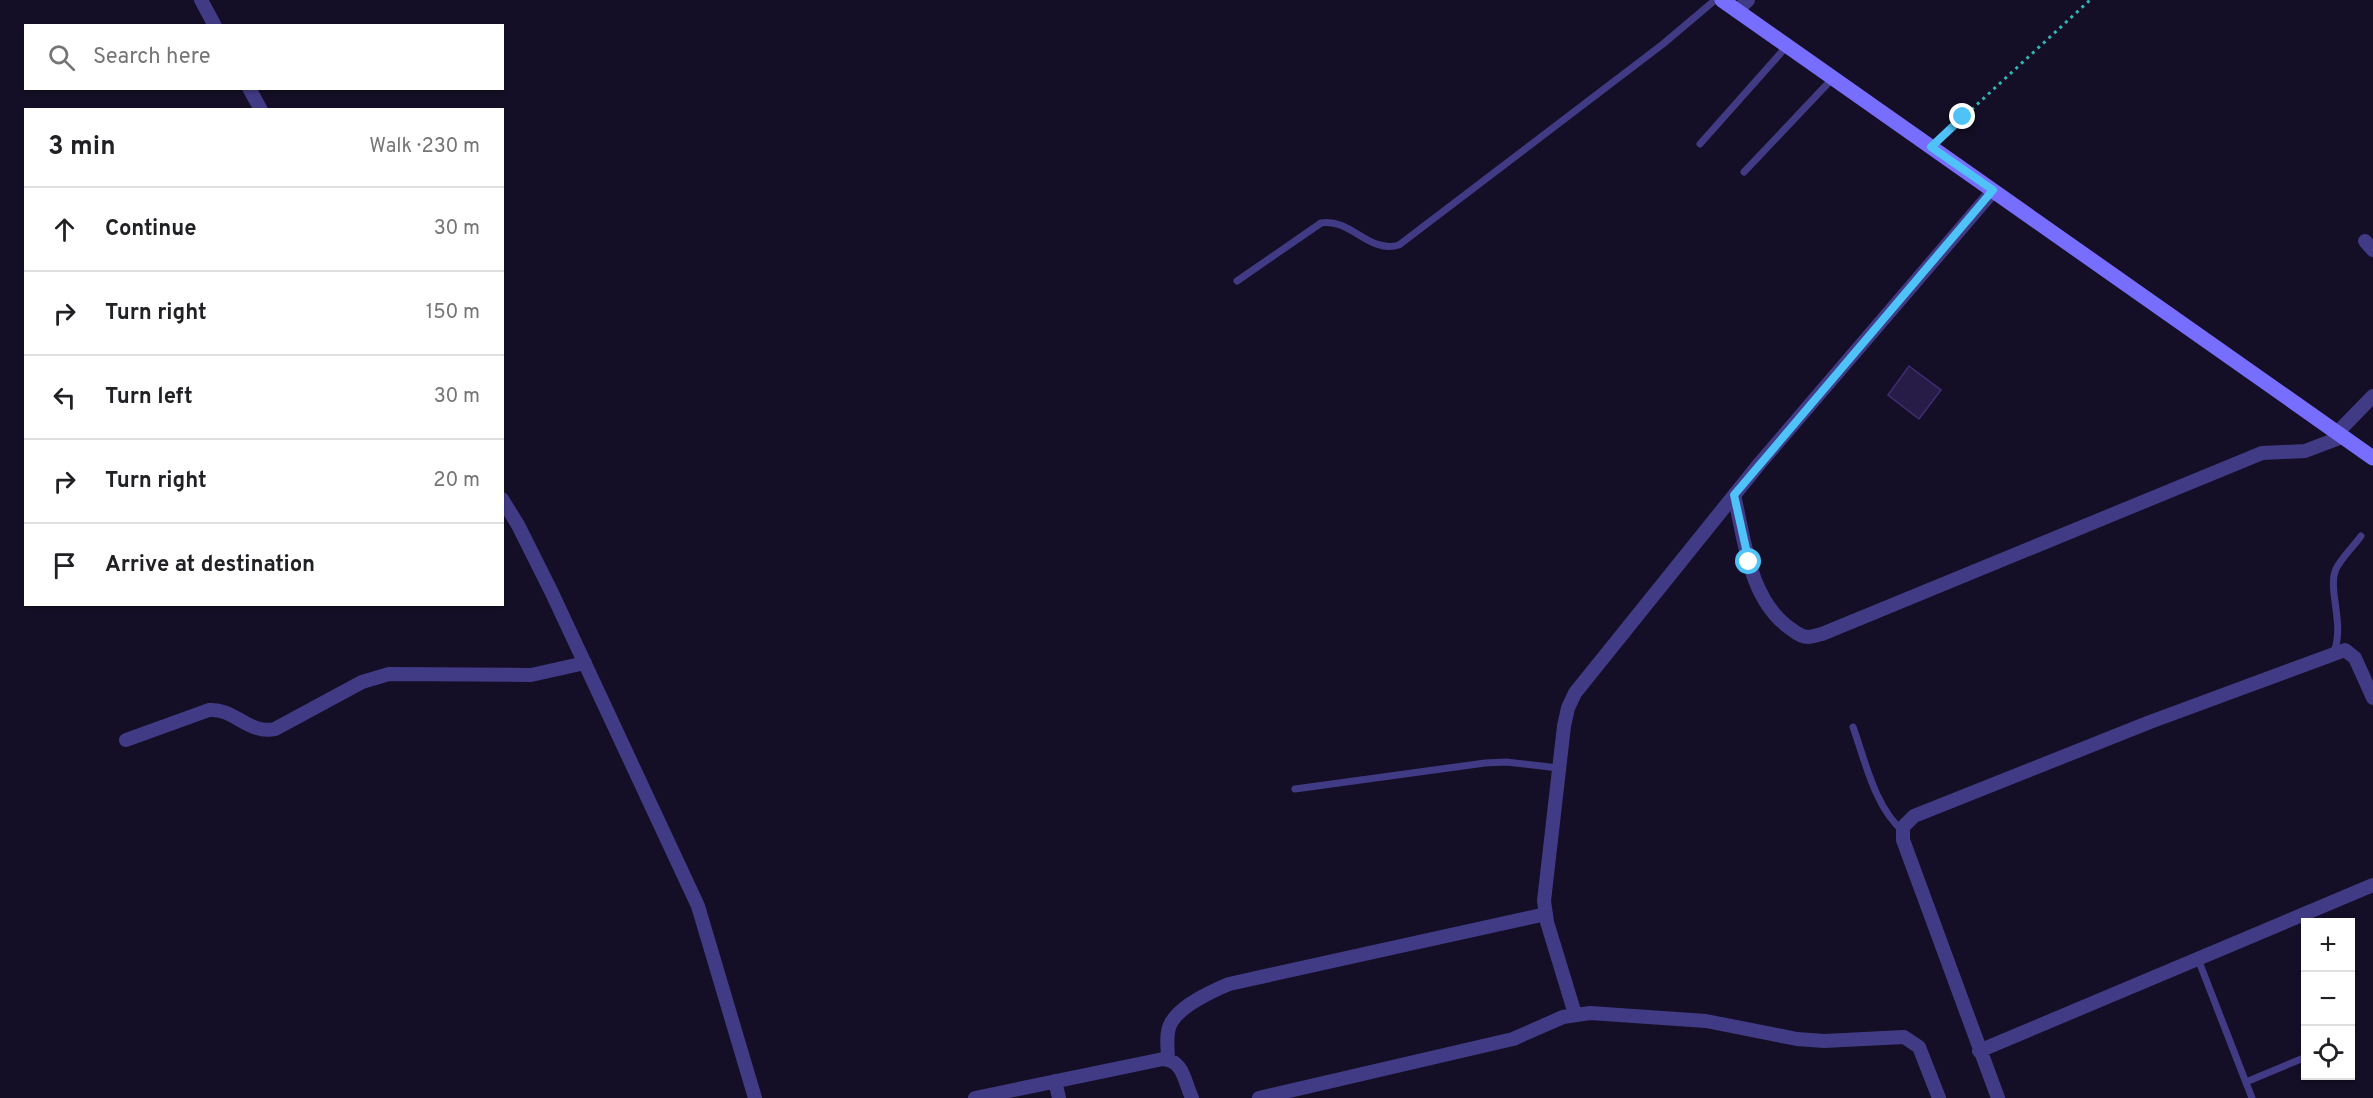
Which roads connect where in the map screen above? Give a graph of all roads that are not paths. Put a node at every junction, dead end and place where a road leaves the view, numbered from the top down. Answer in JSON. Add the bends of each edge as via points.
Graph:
{"nodes":[{"id":1,"x":201,"y":0,"type":"edge"},
{"id":2,"x":1714,"y":0,"type":"edge"},
{"id":3,"x":1722,"y":0,"type":"edge"},
{"id":4,"x":1743,"y":5,"type":"edge"},
{"id":5,"x":214,"y":24,"type":"edge"},
{"id":6,"x":1787,"y":46,"type":"junction"},
{"id":7,"x":1833,"y":78,"type":"junction"},
{"id":8,"x":250,"y":90,"type":"edge"},
{"id":9,"x":260,"y":108,"type":"edge"},
{"id":10,"x":1700,"y":144,"type":"dead end"},
{"id":11,"x":1744,"y":172,"type":"dead end"},
{"id":12,"x":1993,"y":190,"type":"junction"},
{"id":13,"x":1237,"y":281,"type":"dead end"},
{"id":14,"x":2373,"y":396,"type":"edge"},
{"id":15,"x":2339,"y":435,"type":"junction"},
{"id":16,"x":2373,"y":458,"type":"edge"},
{"id":17,"x":1734,"y":495,"type":"junction"},
{"id":18,"x":504,"y":502,"type":"edge"},
{"id":19,"x":2361,"y":536,"type":"dead end"},
{"id":20,"x":2333,"y":654,"type":"junction"},
{"id":21,"x":585,"y":663,"type":"junction"},
{"id":22,"x":2373,"y":698,"type":"edge"},
{"id":23,"x":1853,"y":727,"type":"dead end"},
{"id":24,"x":126,"y":740,"type":"dead end"},
{"id":25,"x":1559,"y":768,"type":"junction"},
{"id":26,"x":1295,"y":789,"type":"dead end"},
{"id":27,"x":1903,"y":831,"type":"junction"},
{"id":28,"x":2373,"y":885,"type":"edge"},
{"id":29,"x":1546,"y":914,"type":"junction"},
{"id":30,"x":2198,"y":959,"type":"junction"},
{"id":31,"x":1575,"y":1014,"type":"junction"},
{"id":32,"x":1979,"y":1051,"type":"junction"},
{"id":33,"x":2301,"y":1059,"type":"edge"},
{"id":34,"x":1168,"y":1060,"type":"junction"},
{"id":35,"x":1055,"y":1081,"type":"junction"},
{"id":36,"x":2246,"y":1082,"type":"junction"},
{"id":37,"x":755,"y":1098,"type":"edge"},
{"id":38,"x":975,"y":1098,"type":"edge"},
{"id":39,"x":1059,"y":1098,"type":"edge"},
{"id":40,"x":1192,"y":1098,"type":"edge"},
{"id":41,"x":1259,"y":1098,"type":"edge"},
{"id":42,"x":1939,"y":1098,"type":"edge"},
{"id":43,"x":1998,"y":1098,"type":"edge"},
{"id":44,"x":2252,"y":1098,"type":"edge"}],
"edges":[{"from":1,"to":5,"type":"street"},
{"from":2,"to":13,"type":"lane","via":[[1663,44],[1399,246],[1382,247],[1330,221],[1321,223]]},
{"from":3,"to":4,"type":"main road"},
{"from":4,"to":6,"type":"main road"},
{"from":6,"to":7,"type":"main road"},
{"from":6,"to":10,"type":"lane"},
{"from":7,"to":11,"type":"lane"},
{"from":7,"to":12,"type":"main road"},
{"from":8,"to":9,"type":"street"},
{"from":12,"to":15,"type":"main road"},
{"from":12,"to":17,"type":"street"},
{"from":14,"to":15,"type":"street"},
{"from":15,"to":16,"type":"main road"},
{"from":15,"to":17,"type":"street","via":[[2305,451],[2262,453],[1808,637],[1785,625],[1758,590]]},
{"from":17,"to":25,"type":"street","via":[[1575,693],[1568,708]]},
{"from":18,"to":21,"type":"street"},
{"from":19,"to":20,"type":"lane","via":[[2336,569],[2339,628]]},
{"from":20,"to":22,"type":"street","via":[[2345,650],[2355,658]]},
{"from":20,"to":27,"type":"street","via":[[1914,816]]},
{"from":21,"to":24,"type":"street","via":[[531,675],[389,674],[362,682],[275,729],[257,729],[218,709]]},
{"from":21,"to":37,"type":"street","via":[[698,906]]},
{"from":23,"to":27,"type":"lane","via":[[1882,806]]},
{"from":25,"to":26,"type":"lane","via":[[1485,763]]},
{"from":25,"to":29,"type":"street","via":[[1545,878]]},
{"from":27,"to":32,"type":"street"},
{"from":28,"to":30,"type":"street"},
{"from":29,"to":31,"type":"street"},
{"from":29,"to":34,"type":"street","via":[[1229,984],[1199,999],[1171,1023]]},
{"from":30,"to":32,"type":"street"},
{"from":30,"to":36,"type":"lane"},
{"from":31,"to":41,"type":"street","via":[[1513,1039]]},
{"from":31,"to":42,"type":"street","via":[[1706,1022],[1824,1041],[1904,1037],[1919,1047]]},
{"from":32,"to":43,"type":"street"},
{"from":33,"to":36,"type":"lane"},
{"from":34,"to":35,"type":"street"},
{"from":34,"to":40,"type":"street","via":[[1179,1065]]},
{"from":35,"to":38,"type":"street"},
{"from":35,"to":39,"type":"street"},
{"from":36,"to":44,"type":"lane"}]}
